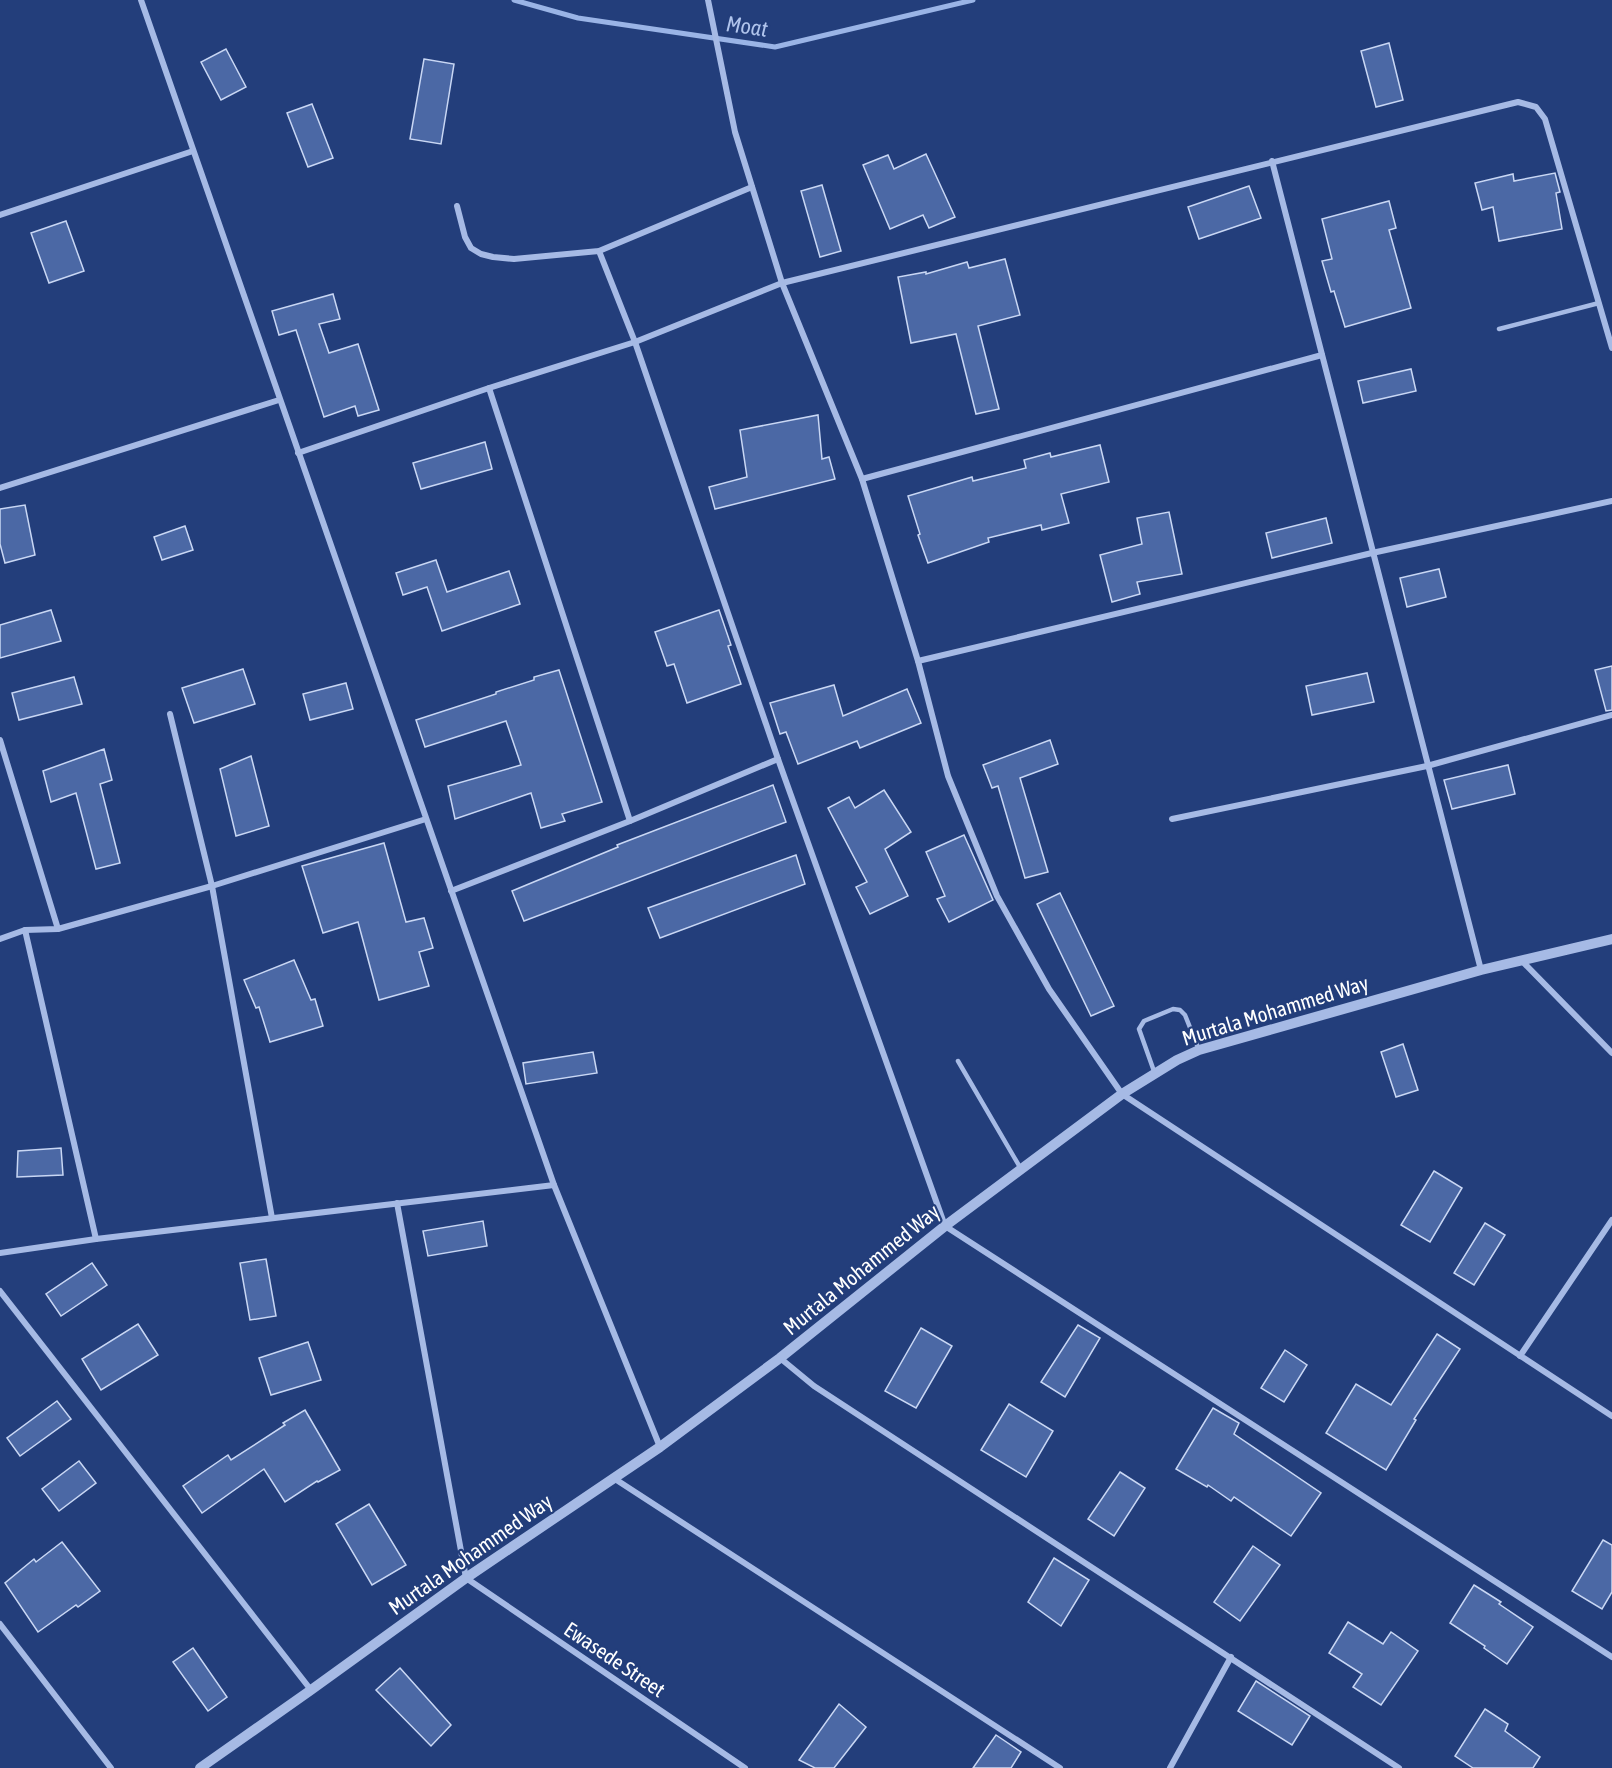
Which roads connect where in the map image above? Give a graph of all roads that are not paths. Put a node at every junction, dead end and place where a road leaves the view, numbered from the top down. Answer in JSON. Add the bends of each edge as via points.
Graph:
{"nodes":[{"id":1,"x":141,"y":0,"type":"edge"},
{"id":2,"x":708,"y":0,"type":"edge"},
{"id":3,"x":193,"y":151,"type":"junction"},
{"id":4,"x":1272,"y":161,"type":"junction"},
{"id":5,"x":752,"y":187,"type":"junction"},
{"id":6,"x":458,"y":206,"type":"dead end"},
{"id":7,"x":0,"y":215,"type":"edge"},
{"id":8,"x":599,"y":251,"type":"junction"},
{"id":9,"x":782,"y":283,"type":"junction"},
{"id":10,"x":1599,"y":303,"type":"junction"},
{"id":11,"x":1499,"y":329,"type":"dead end"},
{"id":12,"x":635,"y":342,"type":"junction"},
{"id":13,"x":1612,"y":348,"type":"edge"},
{"id":14,"x":1322,"y":355,"type":"junction"},
{"id":15,"x":489,"y":387,"type":"junction"},
{"id":16,"x":279,"y":400,"type":"junction"},
{"id":17,"x":298,"y":453,"type":"junction"},
{"id":18,"x":862,"y":479,"type":"junction"},
{"id":19,"x":0,"y":488,"type":"edge"},
{"id":20,"x":1612,"y":501,"type":"edge"},
{"id":21,"x":1372,"y":553,"type":"junction"},
{"id":22,"x":918,"y":661,"type":"junction"},
{"id":23,"x":170,"y":714,"type":"dead end"},
{"id":24,"x":1612,"y":715,"type":"edge"},
{"id":25,"x":0,"y":740,"type":"edge"},
{"id":26,"x":778,"y":759,"type":"junction"},
{"id":27,"x":1427,"y":766,"type":"junction"},
{"id":28,"x":426,"y":819,"type":"junction"},
{"id":29,"x":1172,"y":819,"type":"dead end"},
{"id":30,"x":630,"y":821,"type":"junction"},
{"id":31,"x":212,"y":886,"type":"junction"},
{"id":32,"x":451,"y":891,"type":"junction"},
{"id":33,"x":58,"y":929,"type":"junction"},
{"id":34,"x":25,"y":930,"type":"junction"},
{"id":35,"x":0,"y":939,"type":"edge"},
{"id":36,"x":1612,"y":939,"type":"edge"},
{"id":37,"x":1521,"y":960,"type":"junction"},
{"id":38,"x":1481,"y":970,"type":"junction"},
{"id":39,"x":1199,"y":1050,"type":"junction"},
{"id":40,"x":1612,"y":1053,"type":"edge"},
{"id":41,"x":958,"y":1061,"type":"dead end"},
{"id":42,"x":1155,"y":1074,"type":"junction"},
{"id":43,"x":1122,"y":1094,"type":"junction"},
{"id":44,"x":1021,"y":1169,"type":"junction"},
{"id":45,"x":554,"y":1185,"type":"junction"},
{"id":46,"x":397,"y":1203,"type":"junction"},
{"id":47,"x":272,"y":1218,"type":"junction"},
{"id":48,"x":1612,"y":1220,"type":"edge"},
{"id":49,"x":945,"y":1226,"type":"junction"},
{"id":50,"x":96,"y":1239,"type":"junction"},
{"id":51,"x":0,"y":1253,"type":"edge"},
{"id":52,"x":0,"y":1291,"type":"edge"},
{"id":53,"x":1520,"y":1356,"type":"junction"},
{"id":54,"x":780,"y":1358,"type":"junction"},
{"id":55,"x":1612,"y":1416,"type":"edge"},
{"id":56,"x":660,"y":1447,"type":"junction"},
{"id":57,"x":615,"y":1479,"type":"junction"},
{"id":58,"x":466,"y":1578,"type":"junction"},
{"id":59,"x":0,"y":1624,"type":"edge"},
{"id":60,"x":1231,"y":1658,"type":"junction"},
{"id":61,"x":1612,"y":1658,"type":"edge"},
{"id":62,"x":311,"y":1690,"type":"junction"},
{"id":63,"x":204,"y":1765,"type":"edge"},
{"id":64,"x":111,"y":1768,"type":"edge"},
{"id":65,"x":217,"y":1768,"type":"edge"},
{"id":66,"x":745,"y":1768,"type":"edge"},
{"id":67,"x":1060,"y":1768,"type":"edge"},
{"id":68,"x":1170,"y":1768,"type":"edge"},
{"id":69,"x":1399,"y":1768,"type":"edge"}],
"edges":[{"from":1,"to":3,"type":"street"},
{"from":2,"to":5,"type":"street","via":[[735,132]]},
{"from":3,"to":7,"type":"street"},
{"from":3,"to":16,"type":"street"},
{"from":4,"to":9,"type":"street"},
{"from":4,"to":10,"type":"street","via":[[1518,102],[1536,107],[1545,119]]},
{"from":4,"to":14,"type":"street"},
{"from":5,"to":8,"type":"street"},
{"from":5,"to":9,"type":"street"},
{"from":6,"to":8,"type":"street","via":[[465,237],[471,248],[481,254],[514,259]]},
{"from":8,"to":12,"type":"street"},
{"from":9,"to":12,"type":"street"},
{"from":9,"to":18,"type":"street"},
{"from":10,"to":11,"type":"lane"},
{"from":10,"to":13,"type":"street"},
{"from":12,"to":15,"type":"street"},
{"from":12,"to":26,"type":"street"},
{"from":14,"to":18,"type":"street"},
{"from":14,"to":21,"type":"street"},
{"from":15,"to":17,"type":"street"},
{"from":15,"to":30,"type":"street"},
{"from":16,"to":17,"type":"street"},
{"from":16,"to":19,"type":"street"},
{"from":17,"to":28,"type":"street"},
{"from":18,"to":22,"type":"street"},
{"from":20,"to":21,"type":"street"},
{"from":21,"to":22,"type":"street"},
{"from":21,"to":27,"type":"street"},
{"from":22,"to":43,"type":"street","via":[[948,776],[997,896],[1049,989]]},
{"from":23,"to":31,"type":"street"},
{"from":24,"to":27,"type":"street"},
{"from":25,"to":33,"type":"street"},
{"from":26,"to":30,"type":"street"},
{"from":26,"to":49,"type":"street"},
{"from":27,"to":29,"type":"street"},
{"from":27,"to":38,"type":"street"},
{"from":28,"to":31,"type":"street"},
{"from":28,"to":32,"type":"street"},
{"from":30,"to":32,"type":"street"},
{"from":31,"to":33,"type":"street"},
{"from":31,"to":47,"type":"street"},
{"from":32,"to":45,"type":"street"},
{"from":33,"to":34,"type":"street"},
{"from":34,"to":35,"type":"street"},
{"from":34,"to":50,"type":"street"},
{"from":36,"to":37,"type":"street","name":"Murtala Mohammed Way"},
{"from":37,"to":38,"type":"street","name":"Murtala Mohammed Way"},
{"from":37,"to":40,"type":"street"},
{"from":38,"to":39,"type":"street","name":"Murtala Mohammed Way"},
{"from":39,"to":42,"type":"street","name":"Murtala Mohammed Way"},
{"from":39,"to":42,"type":"lane","via":[[1180,1010],[1173,1009],[1144,1021],[1138,1029]]},
{"from":41,"to":44,"type":"lane"},
{"from":42,"to":43,"type":"street","name":"Murtala Mohammed Way"},
{"from":43,"to":44,"type":"street","name":"Murtala Mohammed Way"},
{"from":43,"to":53,"type":"street"},
{"from":44,"to":49,"type":"street","name":"Murtala Mohammed Way"},
{"from":45,"to":46,"type":"street"},
{"from":45,"to":56,"type":"street"},
{"from":46,"to":47,"type":"street"},
{"from":46,"to":58,"type":"street"},
{"from":47,"to":50,"type":"street"},
{"from":48,"to":53,"type":"street"},
{"from":49,"to":54,"type":"street","name":"Murtala Mohammed Way"},
{"from":49,"to":61,"type":"street"},
{"from":50,"to":51,"type":"street"},
{"from":52,"to":62,"type":"street"},
{"from":53,"to":55,"type":"street"},
{"from":54,"to":56,"type":"street","name":"Murtala Mohammed Way"},
{"from":54,"to":60,"type":"street","via":[[814,1386]]},
{"from":56,"to":57,"type":"street","name":"Murtala Mohammed Way"},
{"from":57,"to":58,"type":"street","name":"Murtala Mohammed Way"},
{"from":57,"to":67,"type":"street"},
{"from":58,"to":62,"type":"street","name":"Murtala Mohammed Way"},
{"from":58,"to":66,"type":"street","name":"Ewasede Street"},
{"from":59,"to":64,"type":"street"},
{"from":60,"to":68,"type":"street"},
{"from":60,"to":69,"type":"street"},
{"from":62,"to":63,"type":"street","name":"Murtala Mohammed Way"},
{"from":63,"to":65,"type":"street"}]}
